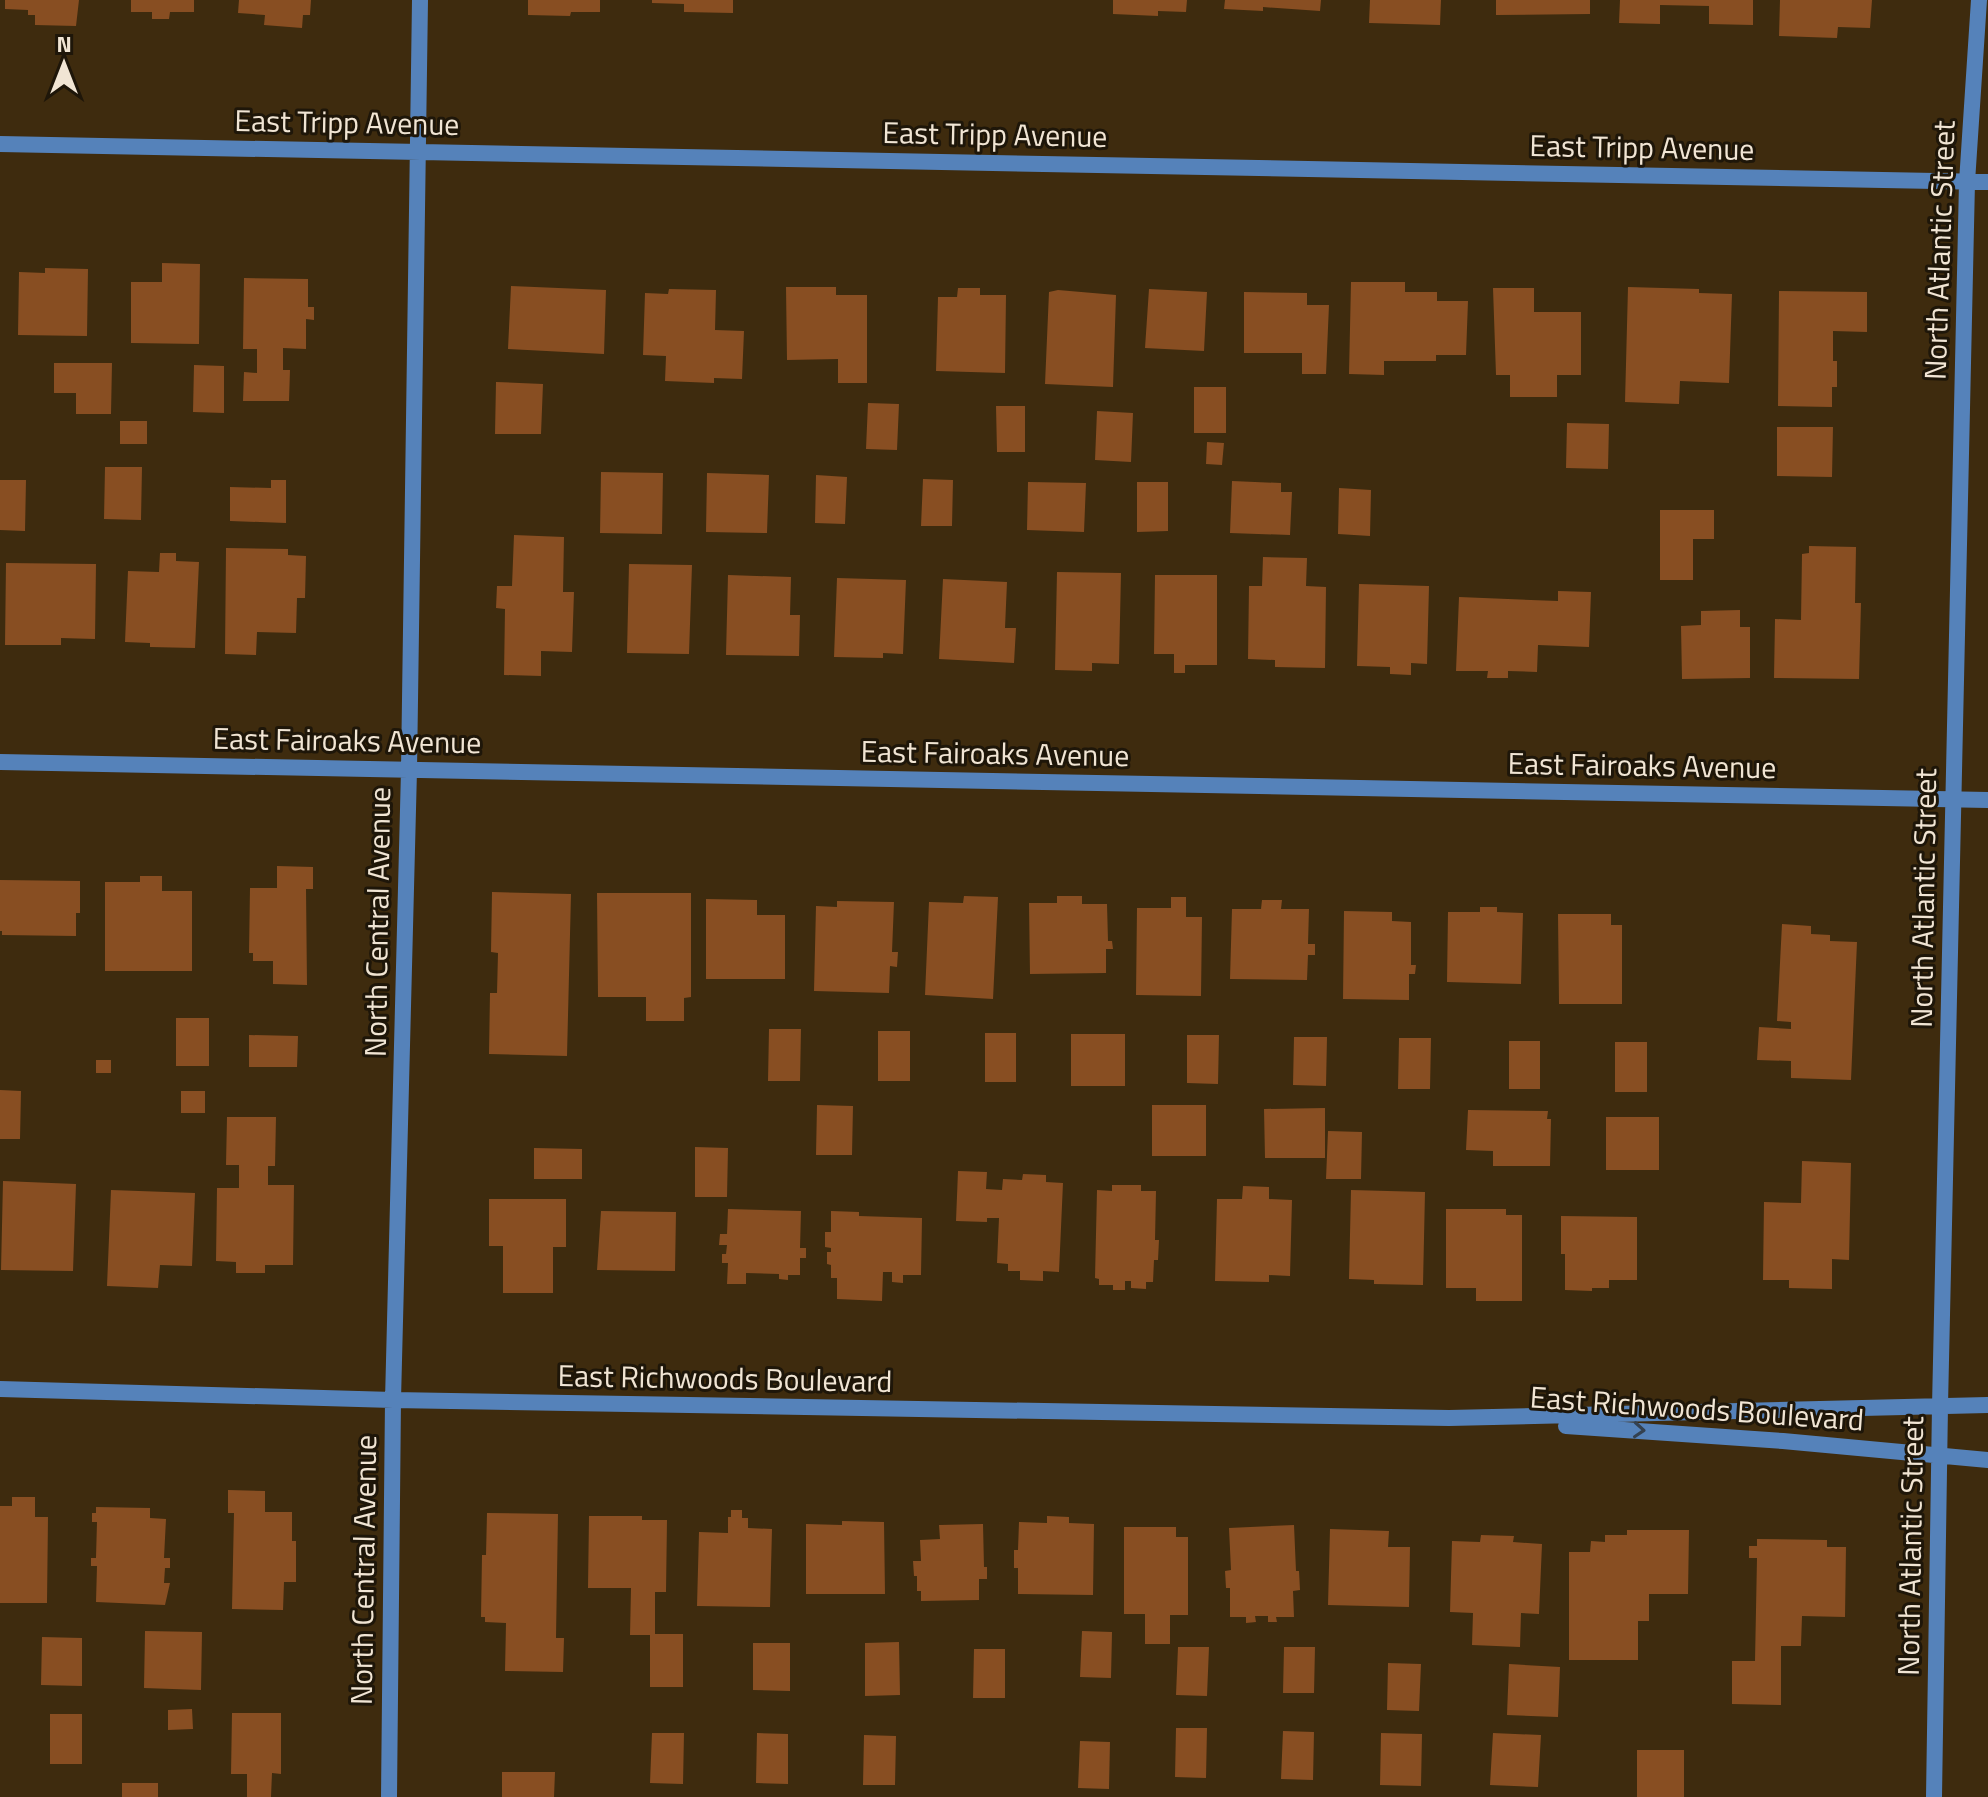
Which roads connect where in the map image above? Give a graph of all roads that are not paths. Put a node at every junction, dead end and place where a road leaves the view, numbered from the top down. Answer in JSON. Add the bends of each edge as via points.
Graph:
{"nodes":[{"id":1,"x":420,"y":0,"type":"edge"},
{"id":2,"x":1979,"y":0,"type":"edge"},
{"id":3,"x":0,"y":144,"type":"edge"},
{"id":4,"x":417,"y":150,"type":"junction"},
{"id":5,"x":1967,"y":182,"type":"junction"},
{"id":6,"x":1988,"y":182,"type":"edge"},
{"id":7,"x":0,"y":762,"type":"edge"},
{"id":8,"x":409,"y":770,"type":"junction"},
{"id":9,"x":1954,"y":799,"type":"junction"},
{"id":10,"x":1988,"y":800,"type":"edge"},
{"id":11,"x":0,"y":1389,"type":"edge"},
{"id":12,"x":393,"y":1400,"type":"junction"},
{"id":13,"x":1988,"y":1405,"type":"edge"},
{"id":14,"x":1940,"y":1406,"type":"junction"},
{"id":15,"x":1449,"y":1418,"type":"junction"},
{"id":16,"x":1939,"y":1456,"type":"junction"},
{"id":17,"x":1988,"y":1460,"type":"edge"},
{"id":18,"x":389,"y":1797,"type":"edge"},
{"id":19,"x":1934,"y":1797,"type":"edge"}],
"edges":[{"from":1,"to":4,"type":"street","name":"North Central Avenue"},
{"from":2,"to":5,"type":"street","name":"North Atlantic Street"},
{"from":3,"to":4,"type":"street","name":"East Tripp Avenue"},
{"from":4,"to":5,"type":"street","name":"East Tripp Avenue"},
{"from":4,"to":8,"type":"street","name":"North Central Avenue"},
{"from":5,"to":6,"type":"street","name":"East Tripp Avenue"},
{"from":5,"to":9,"type":"street","name":"North Atlantic Street"},
{"from":7,"to":8,"type":"street","name":"East Fairoaks Avenue"},
{"from":8,"to":9,"type":"street","name":"East Fairoaks Avenue"},
{"from":8,"to":12,"type":"street","name":"North Central Avenue"},
{"from":9,"to":10,"type":"street","name":"East Fairoaks Avenue"},
{"from":9,"to":14,"type":"street","name":"North Atlantic Street"},
{"from":11,"to":12,"type":"street","name":"East Richwoods Boulevard"},
{"from":12,"to":15,"type":"street","name":"East Richwoods Boulevard"},
{"from":12,"to":18,"type":"street","name":"North Central Avenue"},
{"from":13,"to":14,"type":"street","name":"East Richwoods Boulevard"},
{"from":14,"to":15,"type":"street","name":"East Richwoods Boulevard"},
{"from":14,"to":16,"type":"street","name":"North Atlantic Street"},
{"from":15,"to":16,"type":"street","name":"East Richwoods Boulevard","one_way":true},
{"from":16,"to":17,"type":"street","name":"East Richwoods Boulevard"},
{"from":16,"to":19,"type":"street","name":"North Atlantic Street"}]}
